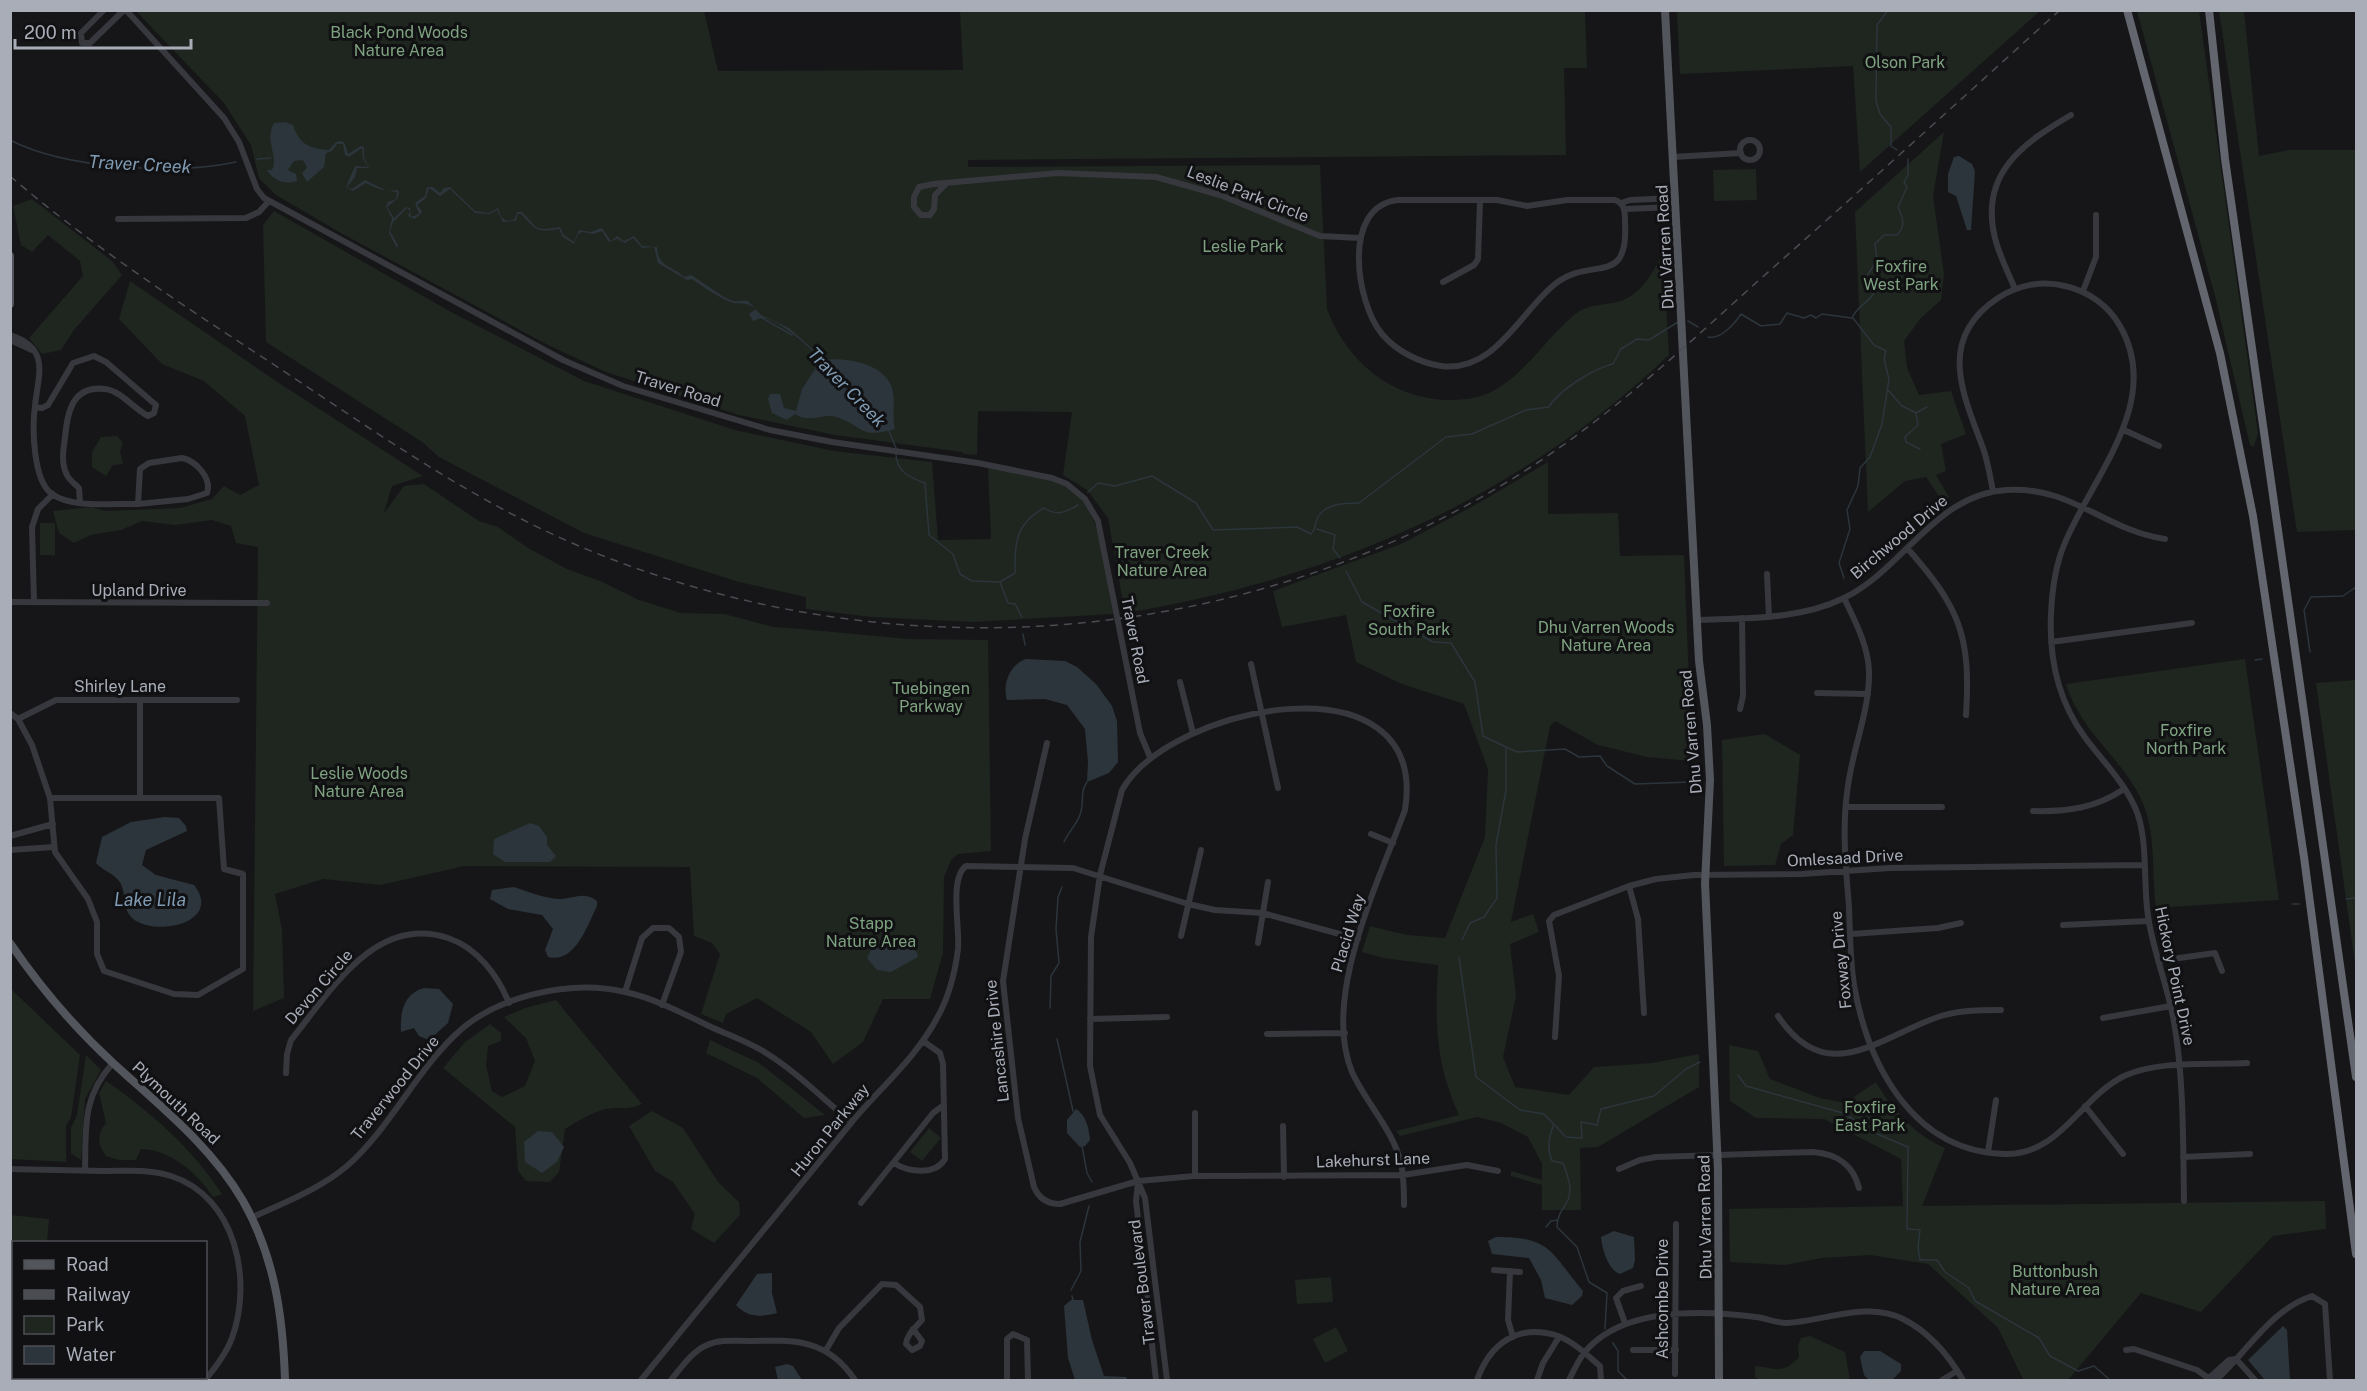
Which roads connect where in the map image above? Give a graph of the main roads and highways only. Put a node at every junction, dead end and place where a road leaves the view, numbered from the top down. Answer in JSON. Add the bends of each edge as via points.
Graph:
{"nodes":[{"id":1,"x":1665,"y":10,"type":"edge"},
{"id":2,"x":2127,"y":10,"type":"edge"},
{"id":3,"x":2209,"y":10,"type":"edge"},
{"id":4,"x":10,"y":256,"type":"edge"},
{"id":5,"x":10,"y":304,"type":"edge"},
{"id":6,"x":10,"y":943,"type":"edge"},
{"id":7,"x":2356,"y":1077,"type":"edge"},
{"id":8,"x":2356,"y":1254,"type":"edge"},
{"id":9,"x":285,"y":1380,"type":"edge"},
{"id":10,"x":1719,"y":1380,"type":"edge"}],
"edges":[{"from":1,"to":10,"type":"main road","name":"Dhu Varren Road","via":[[1697,620],[1710,780],[1705,874],[1717,1154]]},
{"from":2,"to":8,"type":"highway","via":[[2220,353],[2253,516],[2304,857]]},
{"from":3,"to":7,"type":"highway","via":[[2225,159]]},
{"from":4,"to":5,"type":"main road"},
{"from":6,"to":9,"type":"main road","name":"Plymouth Road","via":[[70,1021],[215,1159],[264,1245],[276,1284]]}]}
